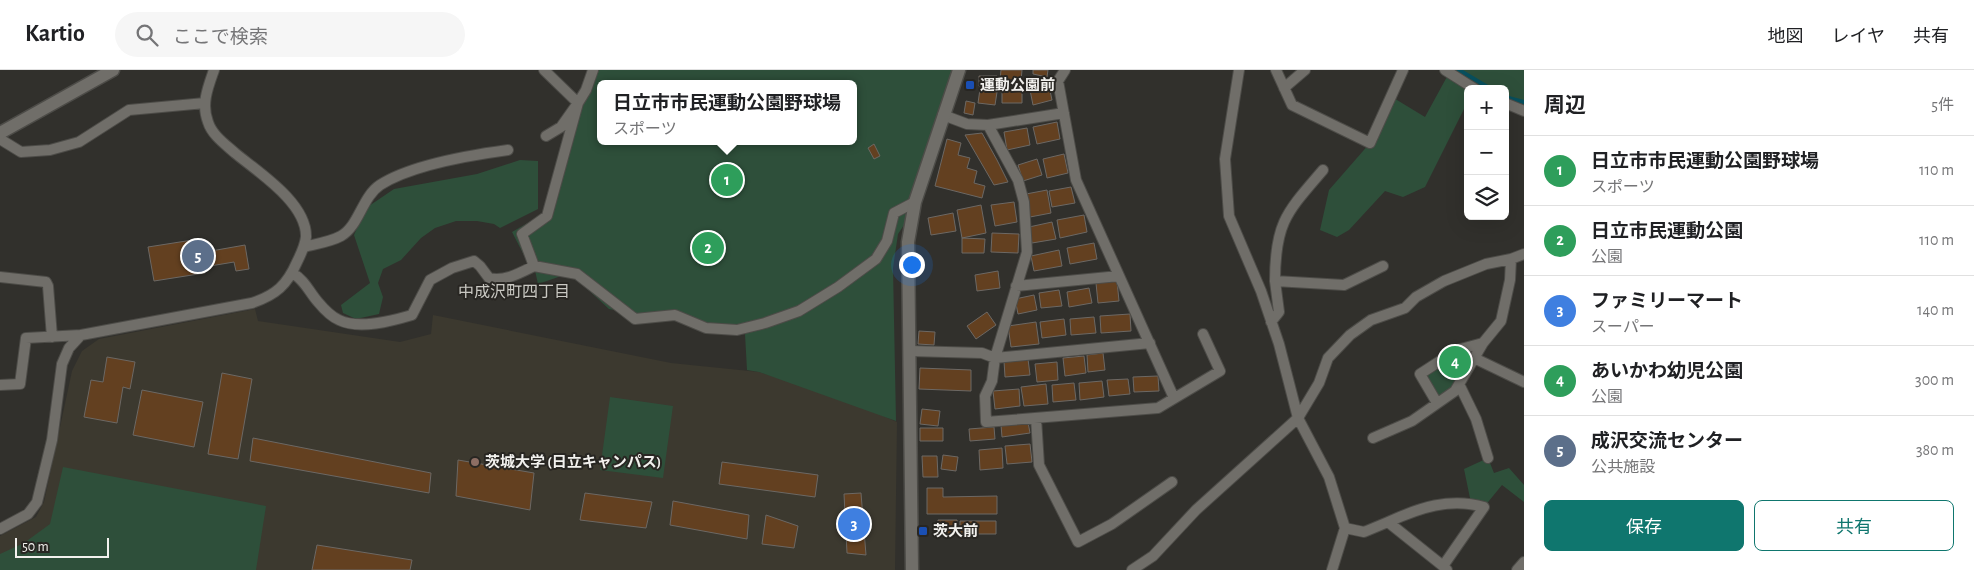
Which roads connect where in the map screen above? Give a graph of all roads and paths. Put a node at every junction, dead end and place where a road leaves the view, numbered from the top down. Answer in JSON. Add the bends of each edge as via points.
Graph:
{"nodes":[{"id":1,"x":113,"y":70,"type":"edge"},
{"id":2,"x":214,"y":70,"type":"edge"},
{"id":3,"x":544,"y":70,"type":"edge"},
{"id":4,"x":593,"y":70,"type":"edge"},
{"id":5,"x":958,"y":70,"type":"edge"},
{"id":6,"x":1065,"y":70,"type":"edge"},
{"id":7,"x":1239,"y":70,"type":"edge"},
{"id":8,"x":1276,"y":70,"type":"edge"},
{"id":9,"x":1305,"y":70,"type":"edge"},
{"id":10,"x":1403,"y":70,"type":"edge"},
{"id":11,"x":1445,"y":70,"type":"edge"},
{"id":12,"x":1469,"y":85,"type":"edge"},
{"id":13,"x":1284,"y":88,"type":"junction"},
{"id":14,"x":205,"y":103,"type":"junction"},
{"id":15,"x":578,"y":103,"type":"junction"},
{"id":16,"x":1509,"y":105,"type":"edge"},
{"id":17,"x":1524,"y":111,"type":"edge"},
{"id":18,"x":1064,"y":113,"type":"junction"},
{"id":19,"x":943,"y":115,"type":"junction"},
{"id":20,"x":988,"y":125,"type":"junction"},
{"id":21,"x":0,"y":133,"type":"edge"},
{"id":22,"x":546,"y":136,"type":"dead end"},
{"id":23,"x":0,"y":139,"type":"edge"},
{"id":24,"x":508,"y":150,"type":"dead end"},
{"id":25,"x":1323,"y":170,"type":"dead end"},
{"id":26,"x":914,"y":202,"type":"junction"},
{"id":27,"x":304,"y":247,"type":"junction"},
{"id":28,"x":1524,"y":254,"type":"edge"},
{"id":29,"x":1511,"y":259,"type":"junction"},
{"id":30,"x":534,"y":266,"type":"junction"},
{"id":31,"x":1383,"y":266,"type":"dead end"},
{"id":32,"x":292,"y":273,"type":"junction"},
{"id":33,"x":1120,"y":276,"type":"junction"},
{"id":34,"x":0,"y":277,"type":"edge"},
{"id":35,"x":1274,"y":281,"type":"junction"},
{"id":36,"x":1016,"y":286,"type":"junction"},
{"id":37,"x":1271,"y":322,"type":"junction"},
{"id":38,"x":1203,"y":334,"type":"dead end"},
{"id":39,"x":81,"y":335,"type":"junction"},
{"id":40,"x":52,"y":336,"type":"junction"},
{"id":41,"x":1150,"y":343,"type":"junction"},
{"id":42,"x":1483,"y":343,"type":"junction"},
{"id":43,"x":910,"y":351,"type":"junction"},
{"id":44,"x":995,"y":358,"type":"junction"},
{"id":45,"x":1474,"y":358,"type":"junction"},
{"id":46,"x":1524,"y":382,"type":"edge"},
{"id":47,"x":1459,"y":384,"type":"junction"},
{"id":48,"x":0,"y":385,"type":"edge"},
{"id":49,"x":1174,"y":398,"type":"junction"},
{"id":50,"x":1437,"y":403,"type":"junction"},
{"id":51,"x":1036,"y":418,"type":"junction"},
{"id":52,"x":1298,"y":418,"type":"junction"},
{"id":53,"x":1373,"y":438,"type":"dead end"},
{"id":54,"x":1488,"y":458,"type":"dead end"},
{"id":55,"x":1172,"y":482,"type":"dead end"},
{"id":56,"x":1388,"y":522,"type":"junction"},
{"id":57,"x":2,"y":526,"type":"edge"},
{"id":58,"x":1345,"y":528,"type":"junction"},
{"id":59,"x":1524,"y":562,"type":"edge"},
{"id":60,"x":1445,"y":568,"type":"edge"},
{"id":61,"x":912,"y":570,"type":"edge"},
{"id":62,"x":1132,"y":570,"type":"edge"},
{"id":63,"x":1332,"y":570,"type":"edge"},
{"id":64,"x":1517,"y":570,"type":"edge"}],
"edges":[{"from":1,"to":21,"type":"street"},
{"from":2,"to":14,"type":"street"},
{"from":3,"to":15,"type":"street"},
{"from":4,"to":15,"type":"street"},
{"from":5,"to":19,"type":"street"},
{"from":6,"to":18,"type":"street","via":[[1058,81]]},
{"from":7,"to":37,"type":"street","via":[[1225,159],[1230,216]]},
{"from":8,"to":13,"type":"street"},
{"from":9,"to":13,"type":"street"},
{"from":10,"to":13,"type":"street","via":[[1370,143],[1292,106]]},
{"from":11,"to":12,"type":"street"},
{"from":14,"to":23,"type":"street","via":[[129,110],[79,142],[50,150],[21,152]]},
{"from":14,"to":27,"type":"street","via":[[208,122],[219,139],[292,203],[304,222]]},
{"from":15,"to":22,"type":"street","via":[[561,127]]},
{"from":15,"to":30,"type":"street","via":[[547,216],[522,234]]},
{"from":16,"to":17,"type":"street"},
{"from":18,"to":20,"type":"street"},
{"from":18,"to":33,"type":"street","via":[[1076,180]]},
{"from":19,"to":20,"type":"street","via":[[967,124]]},
{"from":19,"to":26,"type":"street"},
{"from":20,"to":36,"type":"street","via":[[1018,180],[1024,202],[1027,252]]},
{"from":24,"to":27,"type":"street","via":[[404,173],[379,186],[348,230],[340,236]]},
{"from":25,"to":35,"type":"street","via":[[1286,215],[1278,233]]},
{"from":26,"to":30,"type":"street","via":[[894,213],[886,241],[876,259],[838,287],[799,311],[736,330],[706,328],[675,315],[634,319],[577,274]]},
{"from":26,"to":43,"type":"street","via":[[908,249]]},
{"from":27,"to":32,"type":"street"},
{"from":28,"to":29,"type":"street"},
{"from":29,"to":42,"type":"street","via":[[1510,280],[1500,320]]},
{"from":29,"to":52,"type":"street","via":[[1486,264],[1444,281],[1405,308],[1371,320],[1350,335],[1328,358],[1319,383]]},
{"from":30,"to":32,"type":"street","via":[[498,280],[489,278],[474,262],[452,268],[430,280],[412,315],[397,320],[357,324],[339,320],[318,302],[301,278]]},
{"from":31,"to":35,"type":"street","via":[[1344,285]]},
{"from":32,"to":39,"type":"street","via":[[280,290],[252,303]]},
{"from":33,"to":36,"type":"street"},
{"from":33,"to":41,"type":"street"},
{"from":34,"to":40,"type":"street","via":[[46,282]]},
{"from":35,"to":37,"type":"street","via":[[1280,312]]},
{"from":36,"to":44,"type":"street"},
{"from":37,"to":52,"type":"street"},
{"from":38,"to":49,"type":"street","via":[[1220,371]]},
{"from":39,"to":40,"type":"street"},
{"from":39,"to":57,"type":"street","via":[[69,348],[62,364],[52,440],[37,502],[28,514]]},
{"from":40,"to":48,"type":"street","via":[[26,338],[20,384]]},
{"from":41,"to":44,"type":"street"},
{"from":41,"to":49,"type":"street"},
{"from":42,"to":45,"type":"street"},
{"from":42,"to":50,"type":"street","via":[[1457,350],[1420,374]]},
{"from":43,"to":44,"type":"street","via":[[982,354]]},
{"from":43,"to":61,"type":"street"},
{"from":44,"to":51,"type":"street","via":[[992,381],[985,396],[986,422]]},
{"from":45,"to":46,"type":"street"},
{"from":45,"to":47,"type":"street"},
{"from":47,"to":50,"type":"street","via":[[1455,391]]},
{"from":47,"to":54,"type":"street","via":[[1476,419]]},
{"from":49,"to":51,"type":"street","via":[[1158,408]]},
{"from":50,"to":53,"type":"street","via":[[1412,421]]},
{"from":51,"to":55,"type":"street","via":[[1039,465],[1078,542],[1112,524]]},
{"from":52,"to":58,"type":"street","via":[[1329,477]]},
{"from":52,"to":62,"type":"street","via":[[1196,510],[1153,556]]},
{"from":56,"to":58,"type":"street","via":[[1364,532]]},
{"from":56,"to":60,"type":"street"},
{"from":56,"to":60,"type":"street","via":[[1441,502],[1472,503],[1484,508]]},
{"from":58,"to":63,"type":"street"},
{"from":59,"to":64,"type":"street"}]}
